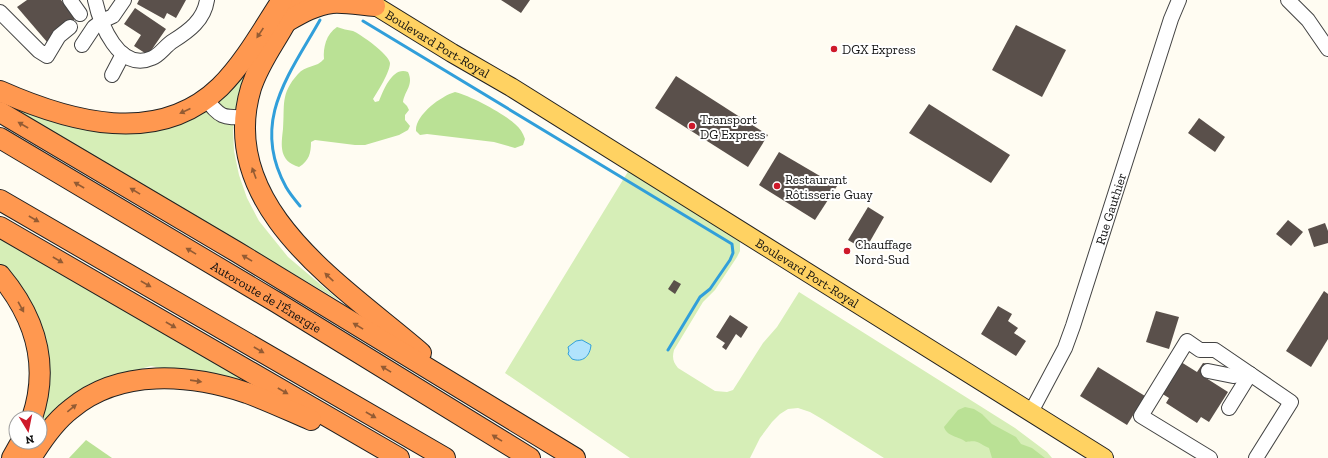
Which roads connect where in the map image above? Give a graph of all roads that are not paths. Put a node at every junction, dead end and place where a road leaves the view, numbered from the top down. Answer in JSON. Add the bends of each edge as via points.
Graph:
{"nodes":[{"id":1,"x":70,"y":0,"type":"edge"},
{"id":2,"x":95,"y":0,"type":"edge"},
{"id":3,"x":124,"y":0,"type":"edge"},
{"id":4,"x":207,"y":0,"type":"edge"},
{"id":5,"x":282,"y":0,"type":"edge"},
{"id":6,"x":297,"y":0,"type":"edge"},
{"id":7,"x":1179,"y":0,"type":"edge"},
{"id":8,"x":1288,"y":0,"type":"edge"},
{"id":9,"x":375,"y":2,"type":"edge"},
{"id":10,"x":0,"y":12,"type":"edge"},
{"id":11,"x":80,"y":14,"type":"dead end"},
{"id":12,"x":102,"y":21,"type":"junction"},
{"id":13,"x":286,"y":22,"type":"junction"},
{"id":14,"x":70,"y":27,"type":"dead end"},
{"id":15,"x":82,"y":44,"type":"dead end"},
{"id":16,"x":1328,"y":49,"type":"edge"},
{"id":17,"x":124,"y":54,"type":"junction"},
{"id":18,"x":112,"y":75,"type":"dead end"},
{"id":19,"x":0,"y":91,"type":"edge"},
{"id":20,"x":206,"y":99,"type":"junction"},
{"id":21,"x":0,"y":112,"type":"edge"},
{"id":22,"x":246,"y":117,"type":"junction"},
{"id":23,"x":0,"y":138,"type":"edge"},
{"id":24,"x":0,"y":200,"type":"edge"},
{"id":25,"x":0,"y":227,"type":"edge"},
{"id":26,"x":0,"y":275,"type":"edge"},
{"id":27,"x":1208,"y":371,"type":"dead end"},
{"id":28,"x":1250,"y":374,"type":"junction"},
{"id":29,"x":463,"y":390,"type":"junction"},
{"id":30,"x":1229,"y":408,"type":"dead end"},
{"id":31,"x":34,"y":410,"type":"edge"},
{"id":32,"x":1031,"y":412,"type":"junction"},
{"id":33,"x":1085,"y":452,"type":"edge"},
{"id":34,"x":391,"y":453,"type":"edge"},
{"id":35,"x":31,"y":458,"type":"edge"},
{"id":36,"x":445,"y":458,"type":"edge"},
{"id":37,"x":530,"y":458,"type":"edge"},
{"id":38,"x":575,"y":458,"type":"edge"},
{"id":39,"x":1104,"y":458,"type":"edge"},
{"id":40,"x":1210,"y":458,"type":"edge"},
{"id":41,"x":1256,"y":458,"type":"edge"}],
"edges":[{"from":1,"to":11,"type":"street"},
{"from":2,"to":12,"type":"street"},
{"from":3,"to":12,"type":"street","via":[[113,16]]},
{"from":4,"to":17,"type":"street","via":[[203,13],[194,25],[154,57],[138,60]]},
{"from":5,"to":20,"type":"highway","one_way":true,"via":[[236,68]]},
{"from":6,"to":13,"type":"highway"},
{"from":7,"to":32,"type":"street","name":"Rue Gauthier","via":[[1073,326],[1065,348]]},
{"from":8,"to":16,"type":"street","via":[[1308,20]]},
{"from":9,"to":13,"type":"highway","via":[[325,4]]},
{"from":9,"to":32,"type":"main road","name":"Boulevard Port-Royal","via":[[452,53],[511,87]]},
{"from":10,"to":14,"type":"street","via":[[47,56],[59,36]]},
{"from":12,"to":15,"type":"street","via":[[91,30]]},
{"from":12,"to":17,"type":"street","via":[[114,46]]},
{"from":13,"to":22,"type":"highway","via":[[256,75]]},
{"from":17,"to":18,"type":"street"},
{"from":20,"to":19,"type":"highway","one_way":true,"via":[[168,117],[144,123],[119,124],[73,118]]},
{"from":20,"to":22,"type":"street","via":[[222,116]]},
{"from":29,"to":21,"type":"highway","one_way":true,"via":[[231,248]]},
{"from":29,"to":22,"type":"highway","one_way":true,"via":[[335,282],[294,241],[272,210],[255,177],[246,145]]},
{"from":37,"to":23,"type":"highway","name":"Autoroute de l'Énergie","one_way":true,"via":[[269,298]]},
{"from":24,"to":36,"type":"highway","one_way":true},
{"from":25,"to":34,"type":"highway","one_way":true},
{"from":26,"to":31,"type":"highway","one_way":true,"via":[[12,291],[33,332],[40,367],[38,398]]},
{"from":27,"to":28,"type":"street","via":[[1233,376]]},
{"from":28,"to":30,"type":"street"},
{"from":28,"to":40,"type":"street","via":[[1215,350],[1200,350],[1187,341],[1141,416]]},
{"from":28,"to":41,"type":"street","via":[[1291,402]]},
{"from":29,"to":38,"type":"highway"},
{"from":32,"to":33,"type":"main road","name":"Boulevard Port-Royal"},
{"from":33,"to":39,"type":"main road","name":"Boulevard Port-Royal"},
{"from":35,"to":34,"type":"highway","one_way":true,"via":[[57,422],[85,398],[118,384],[156,378],[205,382],[246,393]]}]}
